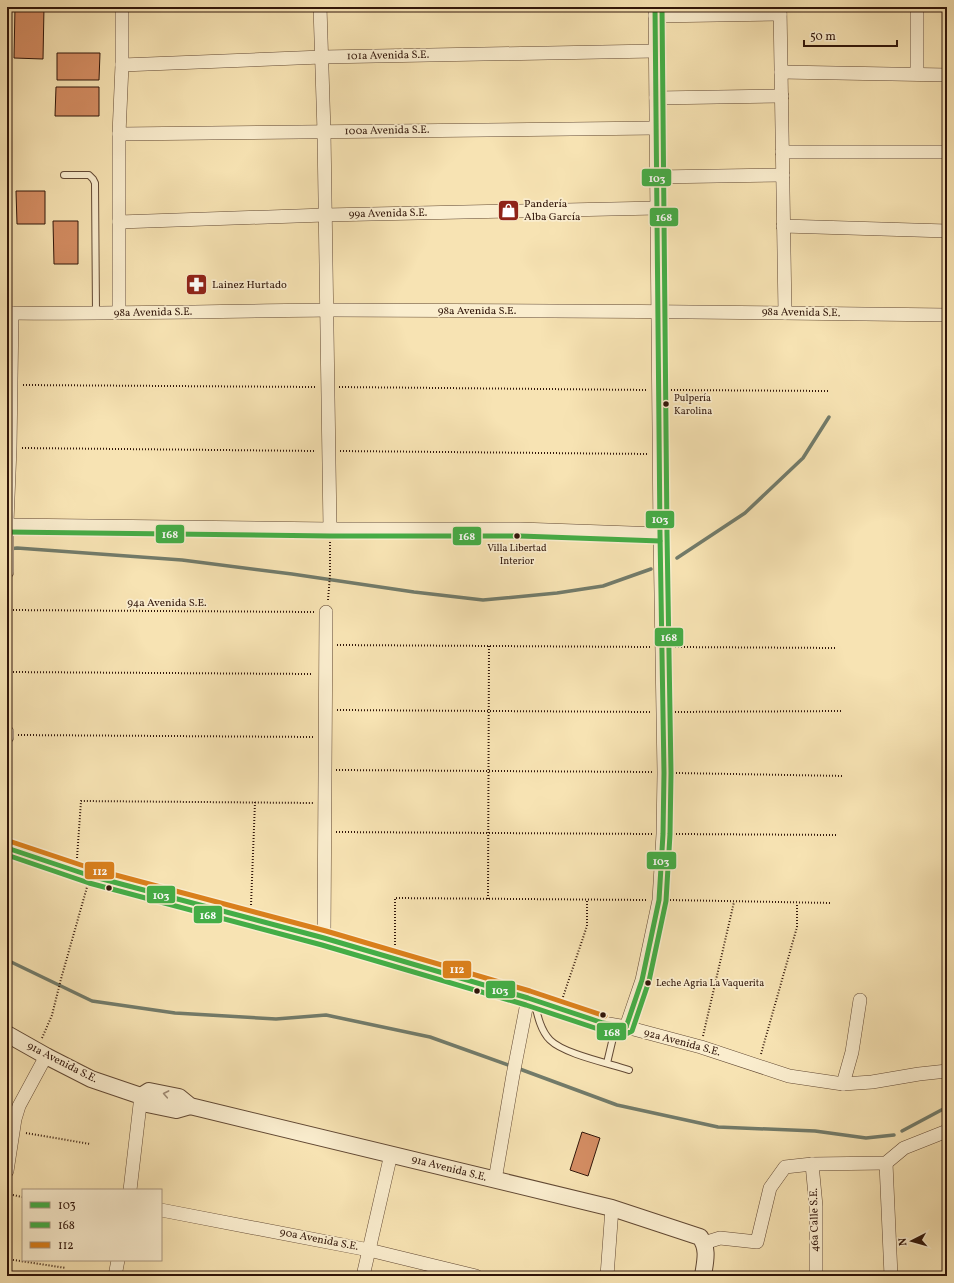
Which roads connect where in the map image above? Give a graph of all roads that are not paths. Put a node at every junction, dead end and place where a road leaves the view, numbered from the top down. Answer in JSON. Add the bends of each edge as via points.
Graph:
{"nodes":[{"id":1,"x":122,"y":7,"type":"edge"},
{"id":2,"x":320,"y":7,"type":"edge"},
{"id":3,"x":917,"y":7,"type":"edge"},
{"id":4,"x":780,"y":10,"type":"edge"},
{"id":5,"x":655,"y":11,"type":"edge"},
{"id":6,"x":655,"y":51,"type":"junction"},
{"id":7,"x":322,"y":57,"type":"junction"},
{"id":8,"x":122,"y":65,"type":"junction"},
{"id":9,"x":781,"y":72,"type":"junction"},
{"id":10,"x":917,"y":74,"type":"junction"},
{"id":11,"x":947,"y":75,"type":"edge"},
{"id":12,"x":782,"y":96,"type":"junction"},
{"id":13,"x":656,"y":98,"type":"junction"},
{"id":14,"x":656,"y":128,"type":"junction"},
{"id":15,"x":324,"y":132,"type":"junction"},
{"id":16,"x":119,"y":134,"type":"junction"},
{"id":17,"x":782,"y":152,"type":"junction"},
{"id":18,"x":947,"y":152,"type":"edge"},
{"id":19,"x":64,"y":175,"type":"dead end"},
{"id":20,"x":783,"y":175,"type":"junction"},
{"id":21,"x":656,"y":177,"type":"junction"},
{"id":22,"x":657,"y":208,"type":"junction"},
{"id":23,"x":325,"y":216,"type":"junction"},
{"id":24,"x":119,"y":222,"type":"junction"},
{"id":25,"x":784,"y":226,"type":"junction"},
{"id":26,"x":947,"y":231,"type":"edge"},
{"id":27,"x":326,"y":310,"type":"junction"},
{"id":28,"x":658,"y":311,"type":"junction"},
{"id":29,"x":10,"y":313,"type":"edge"},
{"id":30,"x":96,"y":313,"type":"junction"},
{"id":31,"x":119,"y":313,"type":"junction"},
{"id":32,"x":785,"y":313,"type":"junction"},
{"id":33,"x":947,"y":315,"type":"edge"},
{"id":34,"x":7,"y":522,"type":"edge"},
{"id":35,"x":7,"y":525,"type":"edge"},
{"id":36,"x":7,"y":529,"type":"edge"},
{"id":37,"x":330,"y":529,"type":"junction"},
{"id":38,"x":660,"y":534,"type":"junction"},
{"id":39,"x":8,"y":548,"type":"edge"},
{"id":40,"x":7,"y":572,"type":"edge"},
{"id":41,"x":326,"y":612,"type":"road end"},
{"id":42,"x":7,"y":848,"type":"edge"},
{"id":43,"x":324,"y":938,"type":"junction"},
{"id":44,"x":531,"y":999,"type":"junction"},
{"id":45,"x":860,"y":1000,"type":"dead end"},
{"id":46,"x":621,"y":1026,"type":"junction"},
{"id":47,"x":7,"y":1034,"type":"edge"},
{"id":48,"x":41,"y":1053,"type":"junction"},
{"id":49,"x":607,"y":1063,"type":"junction"},
{"id":50,"x":629,"y":1070,"type":"dead end"},
{"id":51,"x":947,"y":1071,"type":"edge"},
{"id":52,"x":843,"y":1084,"type":"junction"},
{"id":53,"x":141,"y":1096,"type":"junction"},
{"id":54,"x":947,"y":1131,"type":"edge"},
{"id":55,"x":391,"y":1154,"type":"junction"},
{"id":56,"x":886,"y":1163,"type":"junction"},
{"id":57,"x":812,"y":1164,"type":"junction"},
{"id":58,"x":7,"y":1171,"type":"edge"},
{"id":59,"x":495,"y":1180,"type":"junction"},
{"id":60,"x":130,"y":1189,"type":"edge"},
{"id":61,"x":612,"y":1208,"type":"junction"},
{"id":62,"x":162,"y":1210,"type":"edge"},
{"id":63,"x":704,"y":1243,"type":"junction"},
{"id":64,"x":369,"y":1250,"type":"junction"},
{"id":65,"x":118,"y":1261,"type":"edge"},
{"id":66,"x":115,"y":1276,"type":"edge"},
{"id":67,"x":363,"y":1276,"type":"edge"},
{"id":68,"x":476,"y":1276,"type":"edge"},
{"id":69,"x":607,"y":1276,"type":"edge"},
{"id":70,"x":703,"y":1276,"type":"edge"},
{"id":71,"x":817,"y":1276,"type":"edge"},
{"id":72,"x":892,"y":1276,"type":"edge"}],
"edges":[{"from":1,"to":8,"type":"street"},
{"from":2,"to":7,"type":"street"},
{"from":3,"to":10,"type":"street"},
{"from":4,"to":5,"type":"street"},
{"from":4,"to":9,"type":"street"},
{"from":5,"to":6,"type":"street"},
{"from":6,"to":7,"type":"street","name":"101a Avenida S.E."},
{"from":6,"to":13,"type":"street"},
{"from":7,"to":8,"type":"street","name":"101a Avenida S.E."},
{"from":7,"to":15,"type":"street"},
{"from":8,"to":16,"type":"street"},
{"from":9,"to":10,"type":"street"},
{"from":9,"to":12,"type":"street"},
{"from":10,"to":11,"type":"street"},
{"from":12,"to":13,"type":"street"},
{"from":12,"to":17,"type":"street"},
{"from":13,"to":14,"type":"street"},
{"from":14,"to":15,"type":"street","name":"100a Avenida S.E."},
{"from":14,"to":21,"type":"street"},
{"from":15,"to":16,"type":"street","name":"100a Avenida S.E."},
{"from":15,"to":23,"type":"street"},
{"from":16,"to":24,"type":"street"},
{"from":17,"to":18,"type":"street"},
{"from":17,"to":20,"type":"street"},
{"from":19,"to":30,"type":"lane","via":[[89,175],[95,183]]},
{"from":20,"to":21,"type":"street"},
{"from":20,"to":25,"type":"street"},
{"from":21,"to":22,"type":"street"},
{"from":22,"to":23,"type":"street","name":"99a Avenida S.E."},
{"from":22,"to":28,"type":"street"},
{"from":23,"to":24,"type":"street","name":"99a Avenida S.E."},
{"from":23,"to":27,"type":"street"},
{"from":24,"to":31,"type":"street"},
{"from":25,"to":26,"type":"street"},
{"from":25,"to":32,"type":"street"},
{"from":27,"to":28,"type":"street","name":"98a Avenida S.E."},
{"from":27,"to":31,"type":"street","name":"98a Avenida S.E."},
{"from":27,"to":37,"type":"street"},
{"from":28,"to":32,"type":"street","name":"98a Avenida S.E."},
{"from":28,"to":38,"type":"street"},
{"from":29,"to":30,"type":"street","name":"98a Avenida S.E."},
{"from":29,"to":34,"type":"street"},
{"from":30,"to":31,"type":"street","name":"98a Avenida S.E."},
{"from":32,"to":33,"type":"street","name":"98a Avenida S.E."},
{"from":35,"to":37,"type":"street"},
{"from":36,"to":39,"type":"street"},
{"from":37,"to":38,"type":"street","via":[[520,529]]},
{"from":38,"to":46,"type":"street","via":[[664,772],[659,900],[642,980]]},
{"from":39,"to":40,"type":"street"},
{"from":41,"to":43,"type":"street"},
{"from":42,"to":43,"type":"street","name":"92a Avenida S.E.","via":[[90,876]]},
{"from":43,"to":44,"type":"street","name":"92a Avenida S.E."},
{"from":44,"to":46,"type":"street","name":"92a Avenida S.E."},
{"from":44,"to":49,"type":"lane","via":[[549,1039],[562,1049]]},
{"from":44,"to":59,"type":"street","via":[[516,1060]]},
{"from":45,"to":52,"type":"street","via":[[852,1052]]},
{"from":46,"to":49,"type":"lane"},
{"from":46,"to":52,"type":"street","name":"92a Avenida S.E.","via":[[701,1047],[789,1076]]},
{"from":47,"to":48,"type":"street","name":"91a Avenida S.E."},
{"from":48,"to":53,"type":"street","name":"91a Avenida S.E.","via":[[91,1079]]},
{"from":48,"to":58,"type":"street","via":[[15,1119]]},
{"from":49,"to":50,"type":"lane"},
{"from":51,"to":52,"type":"street","name":"92a Avenida S.E."},
{"from":53,"to":55,"type":"street","name":"91a Avenida S.E.","via":[[147,1104],[176,1110],[190,1106]]},
{"from":53,"to":60,"type":"street"},
{"from":54,"to":56,"type":"street","via":[[904,1148]]},
{"from":55,"to":59,"type":"street","name":"91a Avenida S.E."},
{"from":55,"to":64,"type":"street"},
{"from":56,"to":57,"type":"street"},
{"from":56,"to":72,"type":"street"},
{"from":57,"to":63,"type":"street","via":[[785,1167],[770,1188],[757,1242],[720,1238]]},
{"from":57,"to":71,"type":"street","name":"46a Calle S.E.","via":[[816,1206]]},
{"from":59,"to":61,"type":"street","name":"91a Avenida S.E."},
{"from":61,"to":63,"type":"street","name":"91a Avenida S.E.","via":[[700,1237]]},
{"from":61,"to":69,"type":"street"},
{"from":62,"to":64,"type":"street","name":"90a Avenida S.E."},
{"from":63,"to":70,"type":"street","via":[[706,1252]]},
{"from":64,"to":67,"type":"street"},
{"from":64,"to":68,"type":"street","name":"90a Avenida S.E."},
{"from":65,"to":66,"type":"street"}]}
